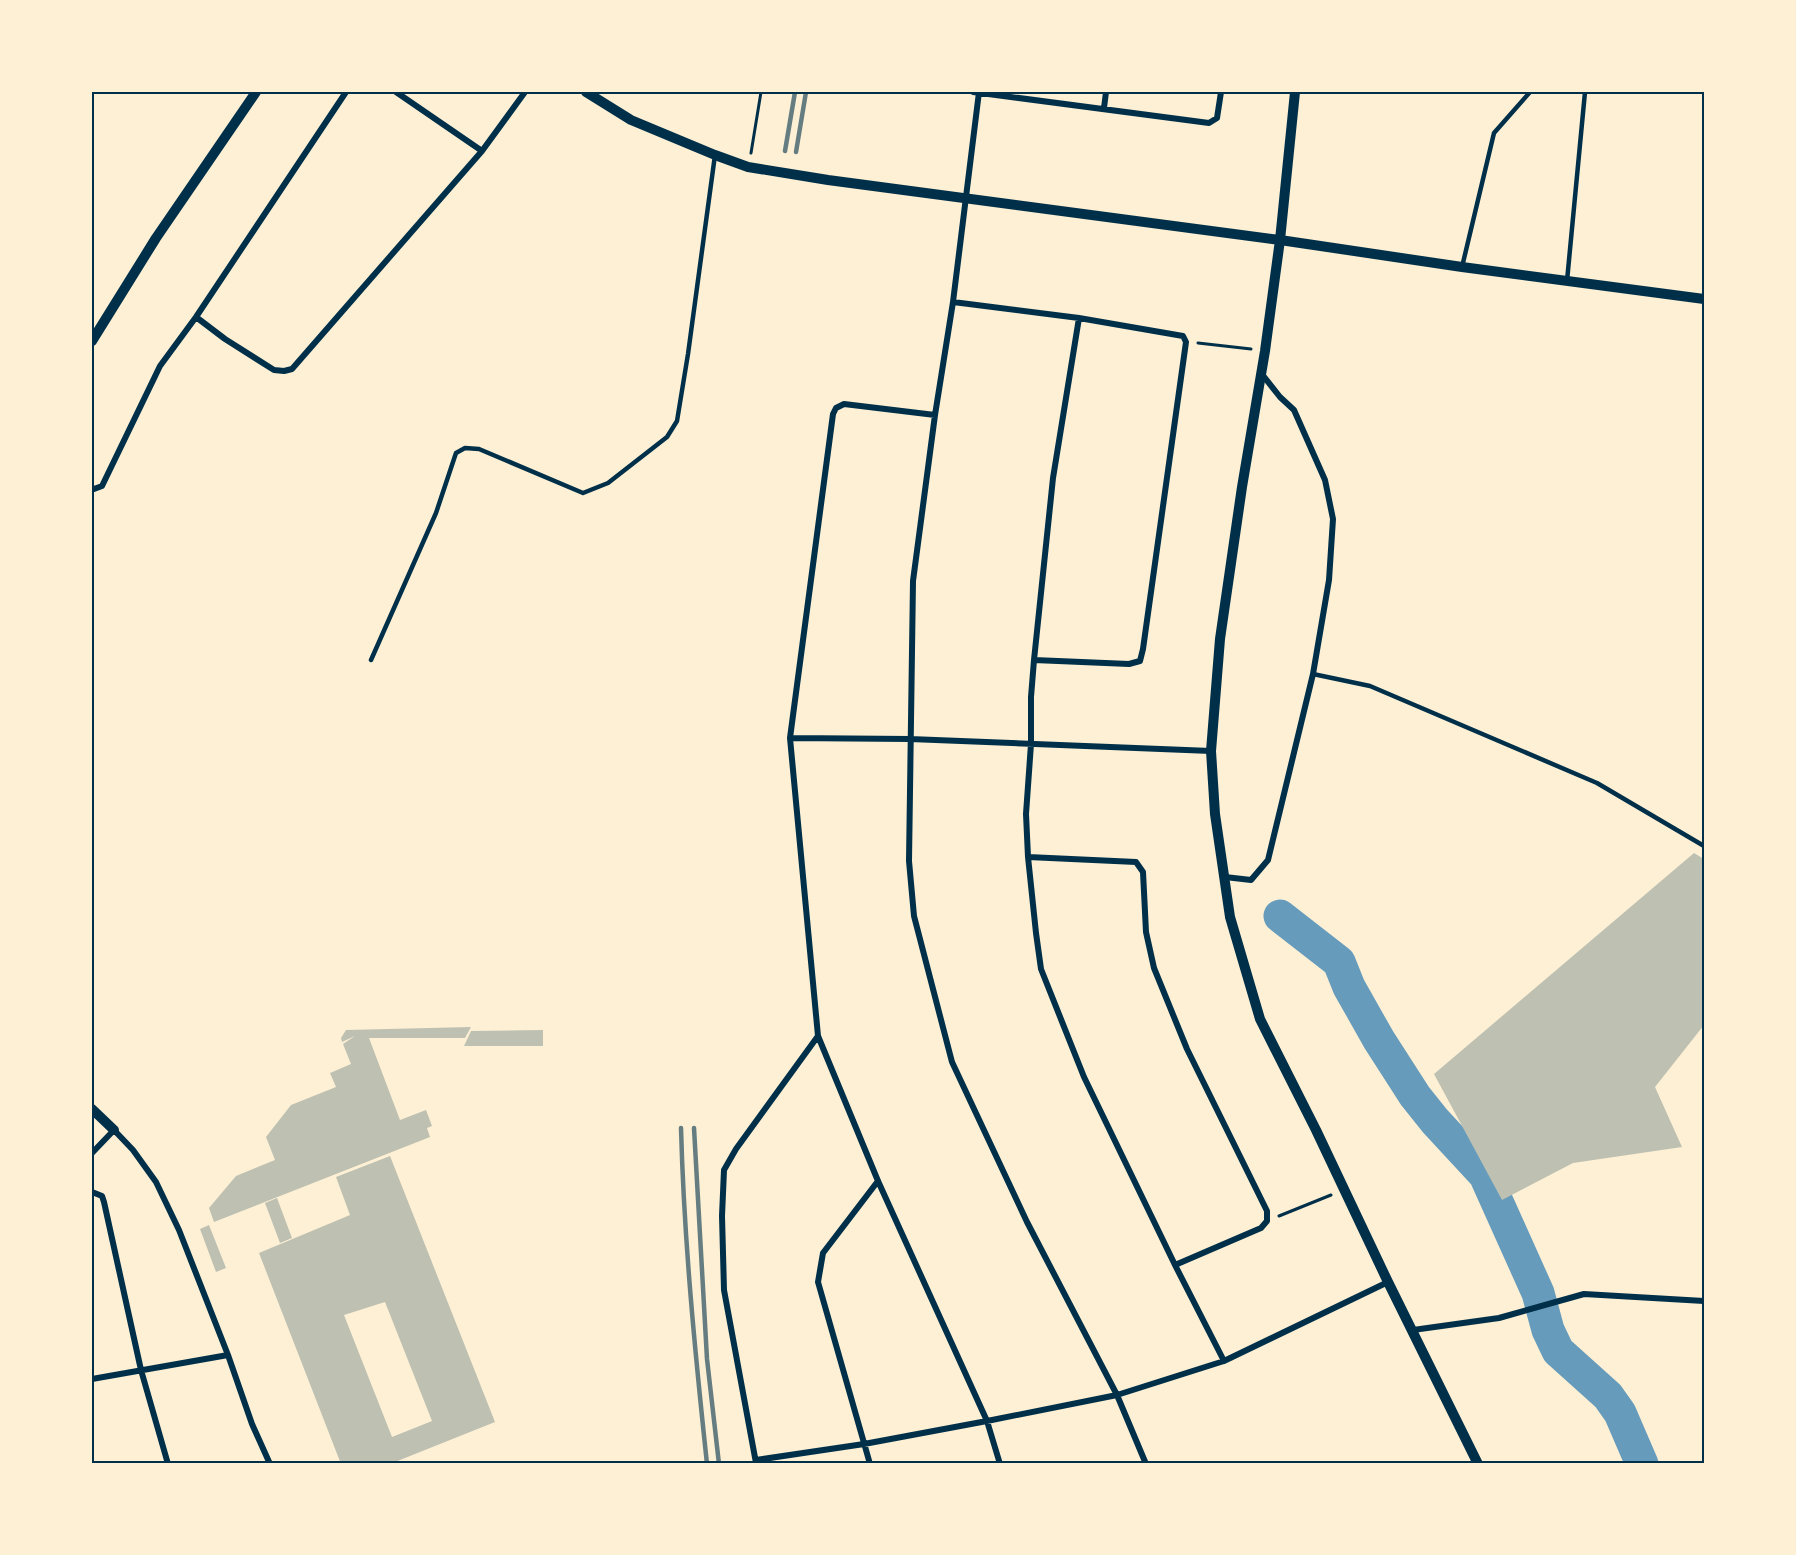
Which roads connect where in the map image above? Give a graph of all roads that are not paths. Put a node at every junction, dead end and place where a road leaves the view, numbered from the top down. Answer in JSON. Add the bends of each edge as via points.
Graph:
{"nodes":[{"id":1,"x":255,"y":92,"type":"edge"},
{"id":2,"x":346,"y":92,"type":"edge"},
{"id":3,"x":396,"y":92,"type":"edge"},
{"id":4,"x":525,"y":92,"type":"edge"},
{"id":5,"x":586,"y":92,"type":"edge"},
{"id":6,"x":973,"y":92,"type":"edge"},
{"id":7,"x":979,"y":92,"type":"edge"},
{"id":8,"x":1106,"y":92,"type":"edge"},
{"id":9,"x":1221,"y":92,"type":"edge"},
{"id":10,"x":1294,"y":92,"type":"edge"},
{"id":11,"x":1530,"y":92,"type":"edge"},
{"id":12,"x":1585,"y":92,"type":"edge"},
{"id":13,"x":1104,"y":108,"type":"junction"},
{"id":14,"x":482,"y":151,"type":"junction"},
{"id":15,"x":715,"y":155,"type":"junction"},
{"id":16,"x":965,"y":199,"type":"junction"},
{"id":17,"x":1280,"y":240,"type":"junction"},
{"id":18,"x":1462,"y":267,"type":"junction"},
{"id":19,"x":1567,"y":281,"type":"junction"},
{"id":20,"x":1704,"y":298,"type":"edge"},
{"id":21,"x":953,"y":302,"type":"junction"},
{"id":22,"x":196,"y":317,"type":"junction"},
{"id":23,"x":1079,"y":318,"type":"junction"},
{"id":24,"x":92,"y":341,"type":"edge"},
{"id":25,"x":1260,"y":372,"type":"junction"},
{"id":26,"x":935,"y":414,"type":"junction"},
{"id":27,"x":92,"y":488,"type":"edge"},
{"id":28,"x":370,"y":660,"type":"dead end"},
{"id":29,"x":1034,"y":660,"type":"junction"},
{"id":30,"x":1313,"y":674,"type":"junction"},
{"id":31,"x":790,"y":738,"type":"junction"},
{"id":32,"x":910,"y":739,"type":"junction"},
{"id":33,"x":1031,"y":744,"type":"junction"},
{"id":34,"x":1211,"y":751,"type":"junction"},
{"id":35,"x":1704,"y":846,"type":"edge"},
{"id":36,"x":1028,"y":857,"type":"junction"},
{"id":37,"x":1225,"y":877,"type":"junction"},
{"id":38,"x":818,"y":1036,"type":"junction"},
{"id":39,"x":92,"y":1109,"type":"edge"},
{"id":40,"x":114,"y":1130,"type":"junction"},
{"id":41,"x":92,"y":1153,"type":"edge"},
{"id":42,"x":878,"y":1180,"type":"junction"},
{"id":43,"x":92,"y":1192,"type":"edge"},
{"id":44,"x":1175,"y":1265,"type":"junction"},
{"id":45,"x":1388,"y":1282,"type":"junction"},
{"id":46,"x":1704,"y":1301,"type":"edge"},
{"id":47,"x":1413,"y":1330,"type":"junction"},
{"id":48,"x":228,"y":1355,"type":"junction"},
{"id":49,"x":1224,"y":1361,"type":"junction"},
{"id":50,"x":141,"y":1370,"type":"junction"},
{"id":51,"x":92,"y":1379,"type":"edge"},
{"id":52,"x":1117,"y":1395,"type":"junction"},
{"id":53,"x":987,"y":1421,"type":"junction"},
{"id":54,"x":864,"y":1444,"type":"junction"},
{"id":55,"x":756,"y":1462,"type":"edge"},
{"id":56,"x":168,"y":1464,"type":"edge"},
{"id":57,"x":270,"y":1464,"type":"edge"},
{"id":58,"x":870,"y":1464,"type":"edge"},
{"id":59,"x":1000,"y":1464,"type":"edge"},
{"id":60,"x":1146,"y":1464,"type":"edge"},
{"id":61,"x":1478,"y":1464,"type":"edge"}],
"edges":[{"from":1,"to":24,"type":"street"},
{"from":2,"to":22,"type":"street"},
{"from":3,"to":14,"type":"street"},
{"from":4,"to":14,"type":"street"},
{"from":5,"to":15,"type":"street","via":[[631,120]]},
{"from":6,"to":7,"type":"street"},
{"from":7,"to":13,"type":"street"},
{"from":7,"to":16,"type":"street"},
{"from":8,"to":13,"type":"street"},
{"from":9,"to":13,"type":"street","via":[[1216,118],[1209,123]]},
{"from":10,"to":17,"type":"street"},
{"from":11,"to":18,"type":"lane","via":[[1494,133]]},
{"from":12,"to":19,"type":"lane"},
{"from":14,"to":22,"type":"street","via":[[292,369],[274,370]]},
{"from":15,"to":16,"type":"street","via":[[748,167]]},
{"from":15,"to":28,"type":"lane","via":[[679,410],[667,437],[608,483],[583,493],[479,449],[465,448],[456,453],[436,513]]},
{"from":16,"to":17,"type":"street"},
{"from":16,"to":21,"type":"street"},
{"from":17,"to":18,"type":"street"},
{"from":17,"to":25,"type":"street"},
{"from":18,"to":19,"type":"street"},
{"from":19,"to":20,"type":"street"},
{"from":21,"to":23,"type":"street"},
{"from":21,"to":26,"type":"street"},
{"from":22,"to":27,"type":"street","via":[[160,366],[102,486]]},
{"from":23,"to":29,"type":"street","via":[[1053,478]]},
{"from":23,"to":29,"type":"street","via":[[1183,336],[1186,342],[1140,661],[1129,664]]},
{"from":25,"to":30,"type":"street","via":[[1294,410],[1325,480],[1333,519],[1329,580]]},
{"from":25,"to":34,"type":"street","via":[[1220,639]]},
{"from":26,"to":31,"type":"street","via":[[844,404],[833,414]]},
{"from":26,"to":32,"type":"street","via":[[913,581]]},
{"from":29,"to":33,"type":"street"},
{"from":30,"to":35,"type":"lane","via":[[1370,686],[1597,783]]},
{"from":30,"to":37,"type":"street","via":[[1268,860],[1251,880]]},
{"from":31,"to":32,"type":"street"},
{"from":31,"to":38,"type":"street"},
{"from":32,"to":33,"type":"street"},
{"from":32,"to":52,"type":"street","via":[[909,861],[914,916],[952,1062],[1027,1222]]},
{"from":33,"to":34,"type":"street"},
{"from":33,"to":36,"type":"street","via":[[1026,814]]},
{"from":34,"to":37,"type":"street"},
{"from":36,"to":44,"type":"street","via":[[1041,969],[1084,1077]]},
{"from":36,"to":44,"type":"street","via":[[1136,862],[1143,872],[1146,932],[1154,968],[1187,1049],[1267,1211],[1267,1221],[1261,1228]]},
{"from":37,"to":45,"type":"street","via":[[1230,917],[1260,1019]]},
{"from":38,"to":42,"type":"street"},
{"from":38,"to":55,"type":"street","via":[[724,1170],[724,1290]]},
{"from":39,"to":40,"type":"street"},
{"from":40,"to":41,"type":"street"},
{"from":40,"to":48,"type":"street","via":[[156,1182]]},
{"from":42,"to":53,"type":"street"},
{"from":42,"to":54,"type":"street","via":[[823,1253],[818,1282]]},
{"from":43,"to":50,"type":"street","via":[[102,1196],[104,1202]]},
{"from":44,"to":49,"type":"street"},
{"from":45,"to":47,"type":"street"},
{"from":45,"to":49,"type":"street"},
{"from":46,"to":47,"type":"street","via":[[1584,1294],[1499,1318]]},
{"from":47,"to":61,"type":"street"},
{"from":48,"to":50,"type":"street"},
{"from":48,"to":57,"type":"street"},
{"from":49,"to":52,"type":"street"},
{"from":50,"to":51,"type":"street"},
{"from":50,"to":56,"type":"street"},
{"from":52,"to":53,"type":"street"},
{"from":52,"to":60,"type":"street"},
{"from":53,"to":54,"type":"street"},
{"from":53,"to":59,"type":"street"},
{"from":54,"to":55,"type":"street"},
{"from":54,"to":58,"type":"street"}]}
